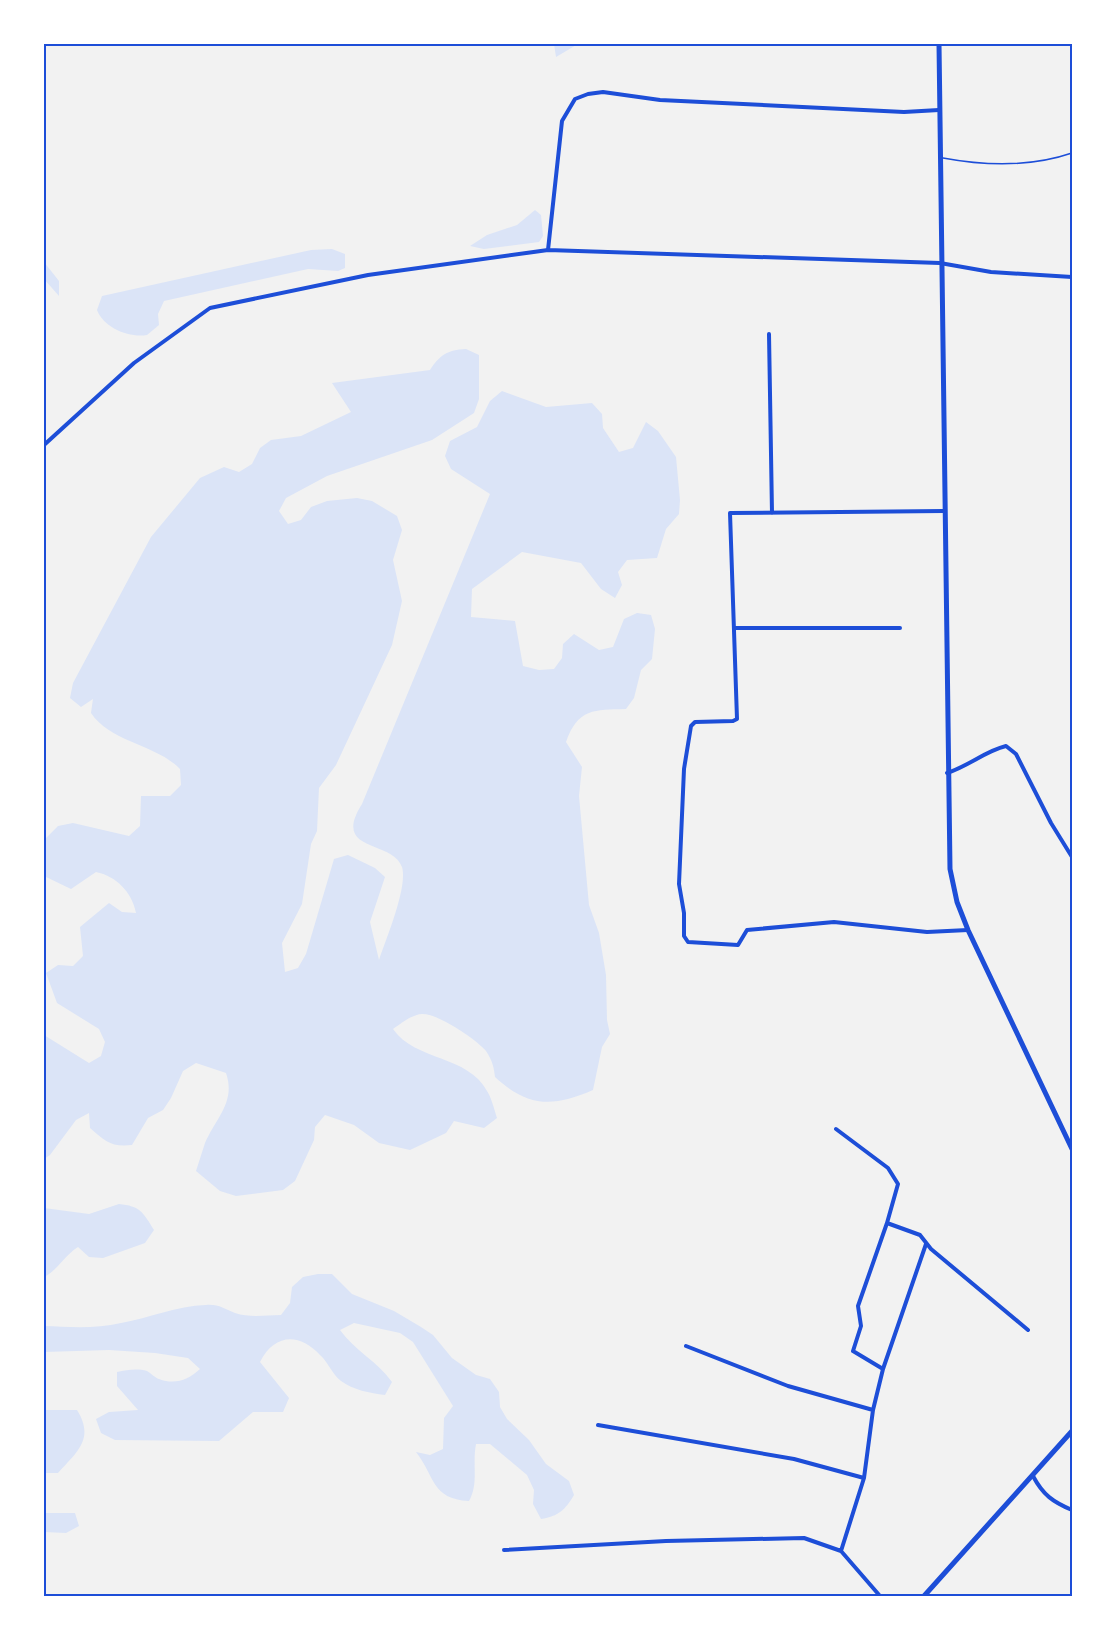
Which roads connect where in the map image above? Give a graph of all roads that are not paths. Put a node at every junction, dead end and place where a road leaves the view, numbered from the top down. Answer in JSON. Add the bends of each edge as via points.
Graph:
{"nodes":[{"id":1,"x":939,"y":44,"type":"edge"},
{"id":2,"x":939,"y":110,"type":"junction"},
{"id":3,"x":1072,"y":153,"type":"edge"},
{"id":4,"x":940,"y":157,"type":"junction"},
{"id":5,"x":548,"y":250,"type":"junction"},
{"id":6,"x":940,"y":263,"type":"junction"},
{"id":7,"x":1072,"y":277,"type":"edge"},
{"id":8,"x":769,"y":334,"type":"dead end"},
{"id":9,"x":44,"y":445,"type":"edge"},
{"id":10,"x":944,"y":511,"type":"junction"},
{"id":11,"x":772,"y":513,"type":"junction"},
{"id":12,"x":734,"y":628,"type":"junction"},
{"id":13,"x":900,"y":628,"type":"dead end"},
{"id":14,"x":947,"y":773,"type":"junction"},
{"id":15,"x":1072,"y":857,"type":"edge"},
{"id":16,"x":968,"y":930,"type":"junction"},
{"id":17,"x":836,"y":1129,"type":"dead end"},
{"id":18,"x":1072,"y":1149,"type":"edge"},
{"id":19,"x":887,"y":1223,"type":"junction"},
{"id":20,"x":926,"y":1244,"type":"junction"},
{"id":21,"x":1028,"y":1330,"type":"dead end"},
{"id":22,"x":686,"y":1346,"type":"dead end"},
{"id":23,"x":883,"y":1369,"type":"junction"},
{"id":24,"x":873,"y":1410,"type":"junction"},
{"id":25,"x":598,"y":1425,"type":"dead end"},
{"id":26,"x":1072,"y":1431,"type":"edge"},
{"id":27,"x":1033,"y":1476,"type":"junction"},
{"id":28,"x":864,"y":1478,"type":"junction"},
{"id":29,"x":1072,"y":1510,"type":"edge"},
{"id":30,"x":504,"y":1550,"type":"dead end"},
{"id":31,"x":841,"y":1551,"type":"junction"},
{"id":32,"x":880,"y":1596,"type":"edge"},
{"id":33,"x":924,"y":1596,"type":"edge"}],
"edges":[{"from":1,"to":2,"type":"main road"},
{"from":2,"to":4,"type":"main road"},
{"from":2,"to":5,"type":"street","via":[[904,112],[588,94],[575,99],[562,121]]},
{"from":3,"to":4,"type":"lane","via":[[1048,161],[1011,163],[973,164]]},
{"from":4,"to":6,"type":"main road"},
{"from":5,"to":6,"type":"street"},
{"from":5,"to":9,"type":"street","via":[[368,275],[210,308],[134,363]]},
{"from":6,"to":7,"type":"street","via":[[991,272]]},
{"from":6,"to":10,"type":"main road"},
{"from":8,"to":11,"type":"street"},
{"from":10,"to":11,"type":"street"},
{"from":10,"to":14,"type":"main road"},
{"from":11,"to":12,"type":"street","via":[[730,513]]},
{"from":12,"to":13,"type":"street"},
{"from":12,"to":16,"type":"street","via":[[737,718],[695,722],[684,769],[679,884],[684,936],[688,942],[738,945],[747,930],[834,922],[927,932]]},
{"from":14,"to":15,"type":"street","via":[[1006,746],[1016,754]]},
{"from":14,"to":16,"type":"main road","via":[[950,870]]},
{"from":16,"to":18,"type":"main road"},
{"from":17,"to":19,"type":"street","via":[[888,1168],[898,1184]]},
{"from":19,"to":20,"type":"street","via":[[920,1235]]},
{"from":19,"to":23,"type":"street","via":[[858,1306],[861,1326],[853,1351]]},
{"from":20,"to":21,"type":"street"},
{"from":20,"to":23,"type":"street"},
{"from":22,"to":24,"type":"street","via":[[788,1386]]},
{"from":23,"to":24,"type":"street"},
{"from":24,"to":28,"type":"street"},
{"from":25,"to":28,"type":"street","via":[[794,1459]]},
{"from":26,"to":27,"type":"main road"},
{"from":27,"to":29,"type":"street","via":[[1042,1493]]},
{"from":27,"to":33,"type":"main road"},
{"from":28,"to":31,"type":"street"},
{"from":30,"to":31,"type":"street","via":[[804,1538]]},
{"from":31,"to":32,"type":"street"}]}
